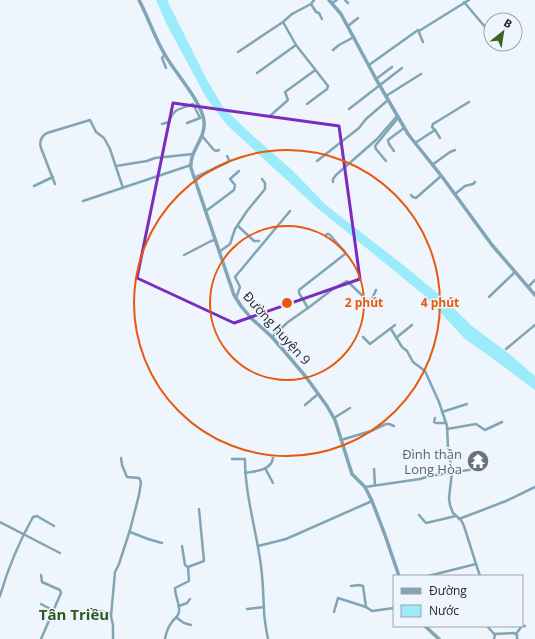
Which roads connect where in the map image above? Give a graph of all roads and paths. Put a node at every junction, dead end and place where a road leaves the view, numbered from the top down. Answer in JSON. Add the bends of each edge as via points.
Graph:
{"nodes":[{"id":1,"x":139,"y":0,"type":"edge"},
{"id":2,"x":314,"y":0,"type":"edge"},
{"id":3,"x":329,"y":0,"type":"edge"},
{"id":4,"x":337,"y":0,"type":"edge"},
{"id":5,"x":468,"y":0,"type":"edge"},
{"id":6,"x":464,"y":2,"type":"junction"},
{"id":7,"x":310,"y":4,"type":"junction"},
{"id":8,"x":332,"y":4,"type":"junction"},
{"id":9,"x":358,"y":18,"type":"dead end"},
{"id":10,"x":322,"y":19,"type":"dead end"},
{"id":11,"x":283,"y":22,"type":"junction"},
{"id":12,"x":483,"y":24,"type":"edge"},
{"id":13,"x":348,"y":26,"type":"junction"},
{"id":14,"x":419,"y":31,"type":"junction"},
{"id":15,"x":354,"y":37,"type":"junction"},
{"id":16,"x":423,"y":42,"type":"dead end"},
{"id":17,"x":296,"y":46,"type":"junction"},
{"id":18,"x":333,"y":50,"type":"dead end"},
{"id":19,"x":238,"y":52,"type":"dead end"},
{"id":20,"x":165,"y":54,"type":"junction"},
{"id":21,"x":368,"y":65,"type":"junction"},
{"id":22,"x":392,"y":67,"type":"dead end"},
{"id":23,"x":166,"y":68,"type":"dead end"},
{"id":24,"x":402,"y":68,"type":"dead end"},
{"id":25,"x":314,"y":71,"type":"junction"},
{"id":26,"x":257,"y":73,"type":"dead end"},
{"id":27,"x":421,"y":74,"type":"dead end"},
{"id":28,"x":376,"y":79,"type":"junction"},
{"id":29,"x":380,"y":86,"type":"junction"},
{"id":30,"x":387,"y":98,"type":"junction"},
{"id":31,"x":469,"y":102,"type":"dead end"},
{"id":32,"x":308,"y":104,"type":"dead end"},
{"id":33,"x":349,"y":109,"type":"dead end"},
{"id":34,"x":271,"y":115,"type":"dead end"},
{"id":35,"x":202,"y":117,"type":"junction"},
{"id":36,"x":397,"y":117,"type":"junction"},
{"id":37,"x":187,"y":123,"type":"dead end"},
{"id":38,"x":162,"y":124,"type":"dead end"},
{"id":39,"x":404,"y":128,"type":"junction"},
{"id":40,"x":435,"y":130,"type":"junction"},
{"id":41,"x":202,"y":136,"type":"junction"},
{"id":42,"x":440,"y":138,"type":"dead end"},
{"id":43,"x":414,"y":143,"type":"junction"},
{"id":44,"x":219,"y":150,"type":"dead end"},
{"id":45,"x":455,"y":150,"type":"dead end"},
{"id":46,"x":394,"y":151,"type":"dead end"},
{"id":47,"x":193,"y":154,"type":"junction"},
{"id":48,"x":227,"y":156,"type":"dead end"},
{"id":49,"x":317,"y":161,"type":"dead end"},
{"id":50,"x":386,"y":161,"type":"dead end"},
{"id":51,"x":432,"y":165,"type":"junction"},
{"id":52,"x":116,"y":166,"type":"junction"},
{"id":53,"x":191,"y":166,"type":"junction"},
{"id":54,"x":238,"y":171,"type":"dead end"},
{"id":55,"x":441,"y":176,"type":"junction"},
{"id":56,"x":53,"y":177,"type":"junction"},
{"id":57,"x":194,"y":178,"type":"junction"},
{"id":58,"x":262,"y":179,"type":"dead end"},
{"id":59,"x":333,"y":182,"type":"dead end"},
{"id":60,"x":475,"y":182,"type":"dead end"},
{"id":61,"x":55,"y":184,"type":"dead end"},
{"id":62,"x":34,"y":186,"type":"dead end"},
{"id":63,"x":123,"y":188,"type":"junction"},
{"id":64,"x":411,"y":195,"type":"dead end"},
{"id":65,"x":455,"y":195,"type":"junction"},
{"id":66,"x":83,"y":201,"type":"dead end"},
{"id":67,"x":206,"y":211,"type":"junction"},
{"id":68,"x":290,"y":211,"type":"dead end"},
{"id":69,"x":238,"y":226,"type":"junction"},
{"id":70,"x":326,"y":235,"type":"dead end"},
{"id":71,"x":216,"y":240,"type":"junction"},
{"id":72,"x":259,"y":242,"type":"dead end"},
{"id":73,"x":219,"y":252,"type":"junction"},
{"id":74,"x":184,"y":255,"type":"dead end"},
{"id":75,"x":515,"y":272,"type":"junction"},
{"id":76,"x":535,"y":280,"type":"edge"},
{"id":77,"x":528,"y":287,"type":"junction"},
{"id":78,"x":376,"y":290,"type":"dead end"},
{"id":79,"x":535,"y":294,"type":"edge"},
{"id":80,"x":490,"y":297,"type":"dead end"},
{"id":81,"x":236,"y":298,"type":"junction"},
{"id":82,"x":308,"y":308,"type":"junction"},
{"id":83,"x":395,"y":325,"type":"dead end"},
{"id":84,"x":412,"y":325,"type":"dead end"},
{"id":85,"x":535,"y":326,"type":"edge"},
{"id":86,"x":390,"y":329,"type":"junction"},
{"id":87,"x":272,"y":337,"type":"junction"},
{"id":88,"x":363,"y":337,"type":"dead end"},
{"id":89,"x":396,"y":338,"type":"junction"},
{"id":90,"x":506,"y":349,"type":"dead end"},
{"id":91,"x":319,"y":394,"type":"junction"},
{"id":92,"x":467,"y":404,"type":"dead end"},
{"id":93,"x":305,"y":405,"type":"dead end"},
{"id":94,"x":350,"y":408,"type":"dead end"},
{"id":95,"x":442,"y":412,"type":"junction"},
{"id":96,"x":334,"y":418,"type":"junction"},
{"id":97,"x":435,"y":418,"type":"dead end"},
{"id":98,"x":502,"y":422,"type":"dead end"},
{"id":99,"x":446,"y":423,"type":"junction"},
{"id":100,"x":394,"y":426,"type":"dead end"},
{"id":101,"x":447,"y":429,"type":"junction"},
{"id":102,"x":341,"y":440,"type":"junction"},
{"id":103,"x":122,"y":458,"type":"dead end"},
{"id":104,"x":273,"y":458,"type":"dead end"},
{"id":105,"x":232,"y":459,"type":"dead end"},
{"id":106,"x":483,"y":464,"type":"dead end"},
{"id":107,"x":265,"y":468,"type":"junction"},
{"id":108,"x":374,"y":469,"type":"dead end"},
{"id":109,"x":245,"y":473,"type":"junction"},
{"id":110,"x":452,"y":473,"type":"junction"},
{"id":111,"x":273,"y":482,"type":"dead end"},
{"id":112,"x":375,"y":485,"type":"junction"},
{"id":113,"x":364,"y":487,"type":"junction"},
{"id":114,"x":535,"y":487,"type":"edge"},
{"id":115,"x":372,"y":501,"type":"junction"},
{"id":116,"x":198,"y":509,"type":"dead end"},
{"id":117,"x":419,"y":515,"type":"dead end"},
{"id":118,"x":456,"y":516,"type":"junction"},
{"id":119,"x":459,"y":518,"type":"junction"},
{"id":120,"x":0,"y":522,"type":"edge"},
{"id":121,"x":54,"y":526,"type":"dead end"},
{"id":122,"x":130,"y":532,"type":"junction"},
{"id":123,"x":23,"y":534,"type":"junction"},
{"id":124,"x":162,"y":543,"type":"dead end"},
{"id":125,"x":182,"y":546,"type":"dead end"},
{"id":126,"x":258,"y":546,"type":"junction"},
{"id":127,"x":60,"y":553,"type":"dead end"},
{"id":128,"x":476,"y":564,"type":"junction"},
{"id":129,"x":188,"y":567,"type":"junction"},
{"id":130,"x":41,"y":575,"type":"dead end"},
{"id":131,"x":399,"y":575,"type":"edge"},
{"id":132,"x":432,"y":575,"type":"edge"},
{"id":133,"x":480,"y":575,"type":"edge"},
{"id":134,"x":351,"y":586,"type":"dead end"},
{"id":135,"x":0,"y":596,"type":"edge"},
{"id":136,"x":190,"y":599,"type":"dead end"},
{"id":137,"x":41,"y":604,"type":"dead end"},
{"id":138,"x":179,"y":606,"type":"junction"},
{"id":139,"x":366,"y":606,"type":"junction"},
{"id":140,"x":264,"y":607,"type":"junction"},
{"id":141,"x":393,"y":608,"type":"edge"},
{"id":142,"x":247,"y":609,"type":"dead end"},
{"id":143,"x":54,"y":611,"type":"junction"},
{"id":144,"x":100,"y":611,"type":"dead end"},
{"id":145,"x":334,"y":612,"type":"dead end"},
{"id":146,"x":111,"y":614,"type":"junction"},
{"id":147,"x":177,"y":618,"type":"junction"},
{"id":148,"x":191,"y":625,"type":"dead end"},
{"id":149,"x":425,"y":627,"type":"edge"},
{"id":150,"x":488,"y":627,"type":"edge"},
{"id":151,"x":521,"y":627,"type":"edge"},
{"id":152,"x":494,"y":634,"type":"junction"},
{"id":153,"x":516,"y":634,"type":"junction"},
{"id":154,"x":41,"y":639,"type":"edge"},
{"id":155,"x":113,"y":639,"type":"edge"},
{"id":156,"x":164,"y":639,"type":"edge"},
{"id":157,"x":268,"y":639,"type":"edge"},
{"id":158,"x":439,"y":639,"type":"edge"},
{"id":159,"x":494,"y":639,"type":"edge"},
{"id":160,"x":517,"y":639,"type":"edge"}],
"edges":[{"from":1,"to":20,"type":"street","name":"Đường huyện 9"},
{"from":2,"to":7,"type":"street"},
{"from":3,"to":8,"type":"street"},
{"from":4,"to":8,"type":"street"},
{"from":5,"to":6,"type":"street"},
{"from":6,"to":12,"type":"street"},
{"from":6,"to":14,"type":"street"},
{"from":7,"to":10,"type":"street"},
{"from":7,"to":11,"type":"street"},
{"from":8,"to":13,"type":"street"},
{"from":9,"to":13,"type":"street"},
{"from":11,"to":17,"type":"street"},
{"from":11,"to":19,"type":"street"},
{"from":13,"to":15,"type":"street"},
{"from":14,"to":16,"type":"street"},
{"from":14,"to":21,"type":"street","via":[[415,31]]},
{"from":15,"to":18,"type":"street"},
{"from":15,"to":21,"type":"street"},
{"from":17,"to":25,"type":"street"},
{"from":17,"to":26,"type":"street"},
{"from":20,"to":23,"type":"street","via":[[162,58]]},
{"from":20,"to":35,"type":"street","name":"Đường huyện 9","via":[[190,91]]},
{"from":21,"to":28,"type":"street"},
{"from":22,"to":28,"type":"street"},
{"from":24,"to":29,"type":"street"},
{"from":25,"to":32,"type":"street","via":[[328,88]]},
{"from":25,"to":34,"type":"street","via":[[286,92],[288,100]]},
{"from":27,"to":30,"type":"street"},
{"from":28,"to":29,"type":"street"},
{"from":29,"to":30,"type":"street"},
{"from":29,"to":33,"type":"street"},
{"from":30,"to":36,"type":"street"},
{"from":30,"to":49,"type":"street","via":[[359,128]]},
{"from":31,"to":40,"type":"street","via":[[433,124]]},
{"from":35,"to":37,"type":"street"},
{"from":35,"to":38,"type":"street","via":[[193,104],[175,111],[169,122]]},
{"from":35,"to":41,"type":"street","name":"Đường huyện 9"},
{"from":36,"to":39,"type":"street"},
{"from":36,"to":50,"type":"street","via":[[375,146]]},
{"from":36,"to":59,"type":"street","via":[[377,139],[336,175]]},
{"from":39,"to":43,"type":"street"},
{"from":39,"to":46,"type":"street","via":[[388,140]]},
{"from":40,"to":42,"type":"street"},
{"from":40,"to":43,"type":"street"},
{"from":41,"to":44,"type":"street","via":[[214,150]]},
{"from":41,"to":47,"type":"street","name":"Đường huyện 9"},
{"from":43,"to":51,"type":"street"},
{"from":45,"to":51,"type":"street"},
{"from":47,"to":52,"type":"street"},
{"from":47,"to":53,"type":"street","name":"Đường huyện 9"},
{"from":48,"to":57,"type":"street","via":[[228,162]]},
{"from":51,"to":55,"type":"street"},
{"from":52,"to":56,"type":"street","via":[[107,143],[96,132],[90,120],[43,136],[41,148]]},
{"from":52,"to":63,"type":"street"},
{"from":53,"to":57,"type":"street","name":"Đường huyện 9"},
{"from":53,"to":63,"type":"street"},
{"from":54,"to":67,"type":"street","via":[[230,179],[235,185],[234,190]]},
{"from":55,"to":64,"type":"street","via":[[416,198]]},
{"from":55,"to":65,"type":"street"},
{"from":56,"to":61,"type":"street"},
{"from":56,"to":62,"type":"street"},
{"from":57,"to":67,"type":"street","name":"Đường huyện 9"},
{"from":58,"to":69,"type":"street","via":[[265,189]]},
{"from":60,"to":65,"type":"street","via":[[465,186]]},
{"from":63,"to":66,"type":"street"},
{"from":65,"to":75,"type":"street"},
{"from":67,"to":71,"type":"street","name":"Đường huyện 9"},
{"from":68,"to":81,"type":"street","via":[[235,277],[240,287]]},
{"from":69,"to":72,"type":"street","via":[[254,241]]},
{"from":69,"to":73,"type":"street","via":[[230,244]]},
{"from":70,"to":82,"type":"street","via":[[329,234],[345,253],[299,290]]},
{"from":71,"to":73,"type":"street","name":"Đường huyện 9"},
{"from":71,"to":74,"type":"street"},
{"from":73,"to":81,"type":"street","name":"Đường huyện 9"},
{"from":75,"to":77,"type":"street"},
{"from":75,"to":80,"type":"street"},
{"from":76,"to":77,"type":"street"},
{"from":77,"to":79,"type":"street"},
{"from":78,"to":82,"type":"street","via":[[372,299],[368,301],[347,281]]},
{"from":81,"to":87,"type":"street","name":"Đường huyện 9","via":[[251,318]]},
{"from":82,"to":87,"type":"street"},
{"from":83,"to":86,"type":"street"},
{"from":84,"to":89,"type":"street"},
{"from":85,"to":90,"type":"street"},
{"from":86,"to":88,"type":"street","via":[[370,344]]},
{"from":86,"to":89,"type":"street"},
{"from":87,"to":91,"type":"street","name":"Đường huyện 9"},
{"from":89,"to":95,"type":"street","via":[[413,362],[425,370]]},
{"from":91,"to":93,"type":"street"},
{"from":91,"to":96,"type":"street","name":"Đường huyện 9"},
{"from":92,"to":95,"type":"street"},
{"from":94,"to":96,"type":"street"},
{"from":95,"to":99,"type":"street"},
{"from":96,"to":102,"type":"street","name":"Đường huyện 9"},
{"from":97,"to":99,"type":"street","via":[[436,423]]},
{"from":98,"to":101,"type":"street","via":[[485,430],[476,424]]},
{"from":99,"to":101,"type":"street"},
{"from":100,"to":102,"type":"street","via":[[386,424]]},
{"from":101,"to":110,"type":"street"},
{"from":102,"to":113,"type":"street","name":"Đường huyện 9","via":[[352,474]]},
{"from":103,"to":122,"type":"street","via":[[127,477],[139,478],[141,482]]},
{"from":104,"to":107,"type":"street"},
{"from":105,"to":109,"type":"street","via":[[245,459]]},
{"from":106,"to":110,"type":"street","via":[[481,468]]},
{"from":107,"to":109,"type":"street"},
{"from":107,"to":111,"type":"street"},
{"from":108,"to":112,"type":"street"},
{"from":109,"to":126,"type":"street"},
{"from":110,"to":112,"type":"street"},
{"from":110,"to":118,"type":"street","via":[[450,505]]},
{"from":112,"to":113,"type":"street"},
{"from":113,"to":115,"type":"street","name":"Đường huyện 9"},
{"from":114,"to":119,"type":"street","via":[[506,502]]},
{"from":115,"to":126,"type":"street","via":[[286,539]]},
{"from":115,"to":131,"type":"street","name":"Đường huyện 9"},
{"from":116,"to":129,"type":"street","via":[[204,561]]},
{"from":117,"to":118,"type":"street","via":[[426,523]]},
{"from":118,"to":119,"type":"street"},
{"from":119,"to":128,"type":"street"},
{"from":120,"to":123,"type":"street"},
{"from":121,"to":123,"type":"street","via":[[35,516]]},
{"from":122,"to":124,"type":"street"},
{"from":122,"to":146,"type":"street","via":[[115,572]]},
{"from":123,"to":127,"type":"street"},
{"from":123,"to":135,"type":"street"},
{"from":125,"to":129,"type":"street","via":[[185,564]]},
{"from":126,"to":140,"type":"street"},
{"from":128,"to":132,"type":"street"},
{"from":128,"to":133,"type":"street"},
{"from":129,"to":138,"type":"street","via":[[189,581],[175,588]]},
{"from":130,"to":143,"type":"street","via":[[44,584],[61,591]]},
{"from":134,"to":139,"type":"street","via":[[363,586]]},
{"from":136,"to":138,"type":"street"},
{"from":137,"to":143,"type":"street"},
{"from":138,"to":147,"type":"street"},
{"from":139,"to":141,"type":"street","via":[[374,612]]},
{"from":139,"to":145,"type":"street","via":[[338,598]]},
{"from":140,"to":142,"type":"street"},
{"from":140,"to":157,"type":"street"},
{"from":143,"to":154,"type":"street"},
{"from":144,"to":146,"type":"street"},
{"from":146,"to":155,"type":"street"},
{"from":147,"to":148,"type":"street"},
{"from":147,"to":156,"type":"street","via":[[173,619]]},
{"from":149,"to":158,"type":"street"},
{"from":150,"to":152,"type":"street"},
{"from":151,"to":153,"type":"street"},
{"from":152,"to":153,"type":"street"},
{"from":152,"to":159,"type":"street"},
{"from":153,"to":160,"type":"street"}]}
